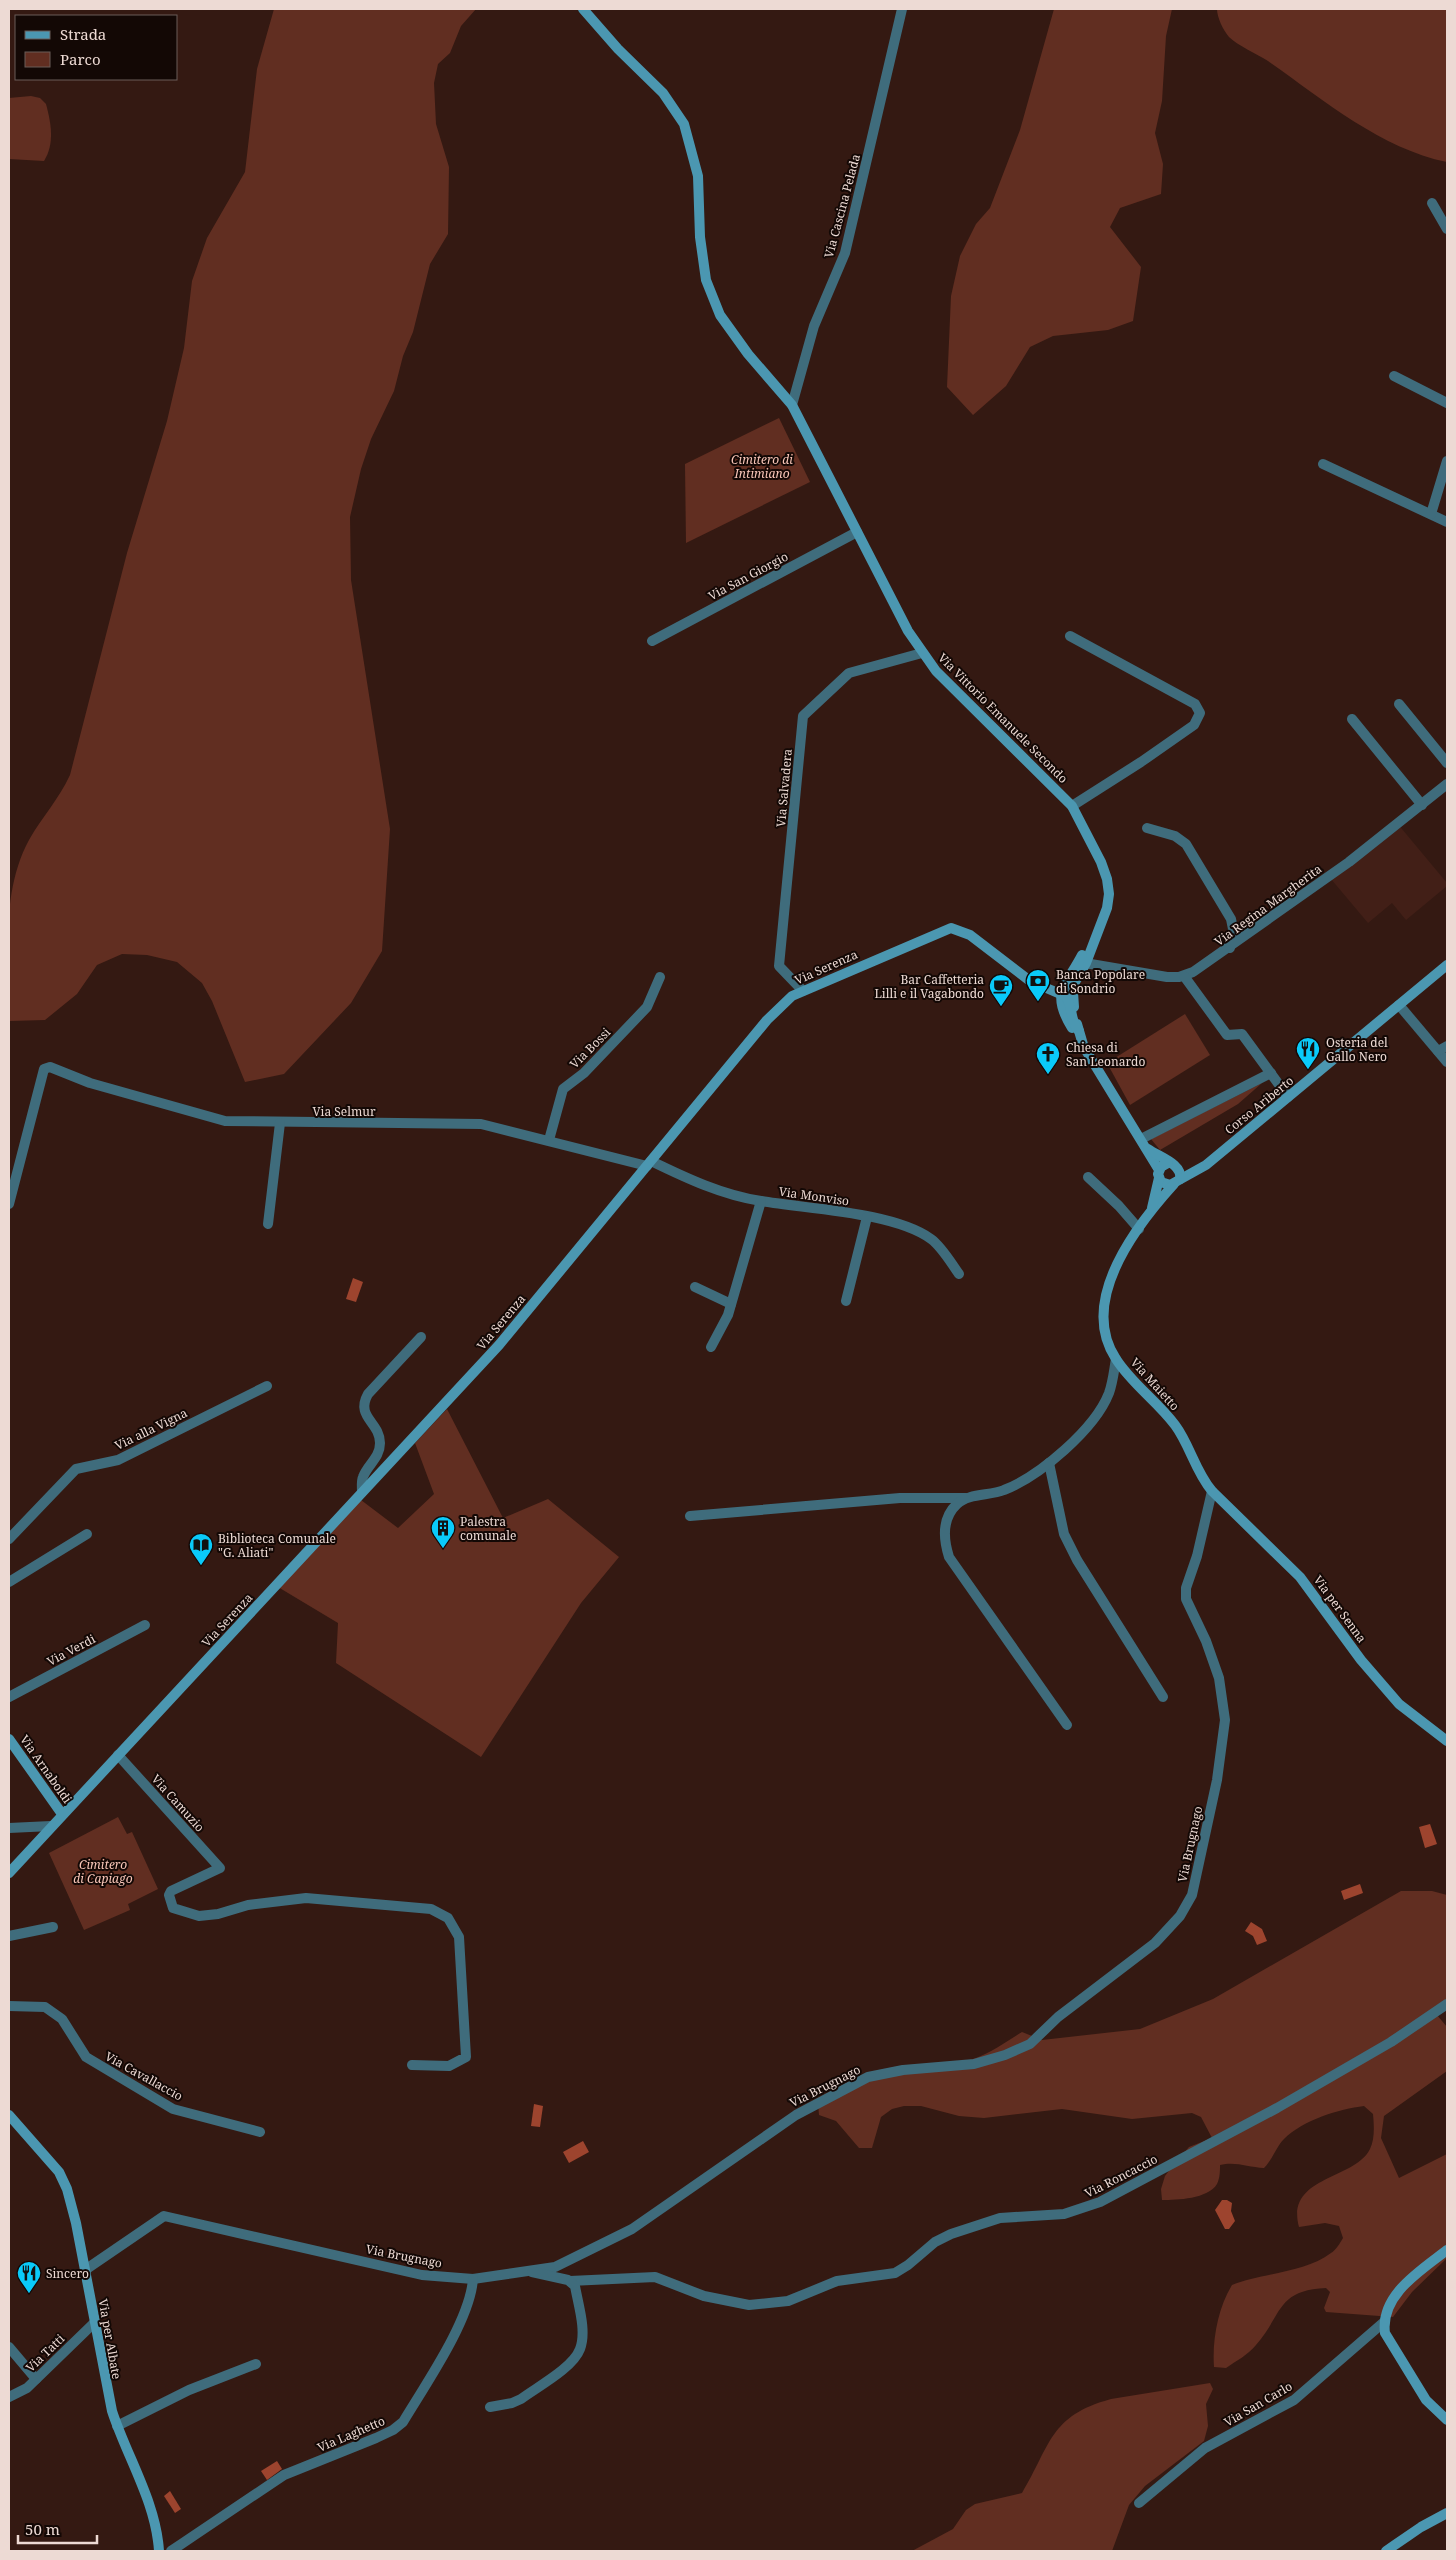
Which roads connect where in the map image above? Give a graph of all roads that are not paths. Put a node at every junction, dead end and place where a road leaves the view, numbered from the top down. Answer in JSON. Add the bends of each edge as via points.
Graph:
{"nodes":[{"id":1,"x":583,"y":9,"type":"edge"},
{"id":2,"x":902,"y":9,"type":"edge"},
{"id":3,"x":1432,"y":203,"type":"dead end"},
{"id":4,"x":1447,"y":229,"type":"edge"},
{"id":5,"x":1394,"y":376,"type":"dead end"},
{"id":6,"x":1447,"y":403,"type":"edge"},
{"id":7,"x":792,"y":405,"type":"junction"},
{"id":8,"x":1447,"y":461,"type":"edge"},
{"id":9,"x":1323,"y":464,"type":"dead end"},
{"id":10,"x":1431,"y":514,"type":"junction"},
{"id":11,"x":1447,"y":522,"type":"edge"},
{"id":12,"x":857,"y":532,"type":"junction"},
{"id":13,"x":1070,"y":636,"type":"dead end"},
{"id":14,"x":652,"y":641,"type":"dead end"},
{"id":15,"x":922,"y":653,"type":"junction"},
{"id":16,"x":1399,"y":704,"type":"dead end"},
{"id":17,"x":1352,"y":720,"type":"dead end"},
{"id":18,"x":1447,"y":763,"type":"edge"},
{"id":19,"x":1447,"y":784,"type":"edge"},
{"id":20,"x":1422,"y":805,"type":"junction"},
{"id":21,"x":1072,"y":806,"type":"junction"},
{"id":22,"x":1147,"y":828,"type":"dead end"},
{"id":23,"x":1230,"y":948,"type":"junction"},
{"id":24,"x":1082,"y":963,"type":"junction"},
{"id":25,"x":1447,"y":965,"type":"edge"},
{"id":26,"x":1184,"y":976,"type":"junction"},
{"id":27,"x":660,"y":977,"type":"dead end"},
{"id":28,"x":803,"y":991,"type":"junction"},
{"id":29,"x":1060,"y":993,"type":"junction"},
{"id":30,"x":1399,"y":1005,"type":"junction"},
{"id":31,"x":1079,"y":1030,"type":"junction"},
{"id":32,"x":1084,"y":1048,"type":"junction"},
{"id":33,"x":1443,"y":1049,"type":"edge"},
{"id":34,"x":1447,"y":1062,"type":"edge"},
{"id":35,"x":1271,"y":1073,"type":"junction"},
{"id":36,"x":1288,"y":1097,"type":"junction"},
{"id":37,"x":280,"y":1123,"type":"junction"},
{"id":38,"x":548,"y":1140,"type":"junction"},
{"id":39,"x":1143,"y":1144,"type":"junction"},
{"id":40,"x":649,"y":1163,"type":"junction"},
{"id":41,"x":1173,"y":1164,"type":"junction"},
{"id":42,"x":1202,"y":1167,"type":"junction"},
{"id":43,"x":1159,"y":1174,"type":"junction"},
{"id":44,"x":1088,"y":1177,"type":"dead end"},
{"id":45,"x":1177,"y":1182,"type":"junction"},
{"id":46,"x":761,"y":1201,"type":"junction"},
{"id":47,"x":9,"y":1204,"type":"edge"},
{"id":48,"x":1152,"y":1209,"type":"junction"},
{"id":49,"x":867,"y":1217,"type":"junction"},
{"id":50,"x":268,"y":1224,"type":"dead end"},
{"id":51,"x":1139,"y":1229,"type":"junction"},
{"id":52,"x":960,"y":1274,"type":"dead end"},
{"id":53,"x":695,"y":1287,"type":"dead end"},
{"id":54,"x":846,"y":1301,"type":"dead end"},
{"id":55,"x":731,"y":1304,"type":"junction"},
{"id":56,"x":421,"y":1337,"type":"dead end"},
{"id":57,"x":711,"y":1347,"type":"dead end"},
{"id":58,"x":1116,"y":1359,"type":"junction"},
{"id":59,"x":267,"y":1386,"type":"dead end"},
{"id":60,"x":1049,"y":1463,"type":"junction"},
{"id":61,"x":1212,"y":1490,"type":"junction"},
{"id":62,"x":362,"y":1492,"type":"junction"},
{"id":63,"x":969,"y":1498,"type":"junction"},
{"id":64,"x":690,"y":1516,"type":"dead end"},
{"id":65,"x":87,"y":1534,"type":"dead end"},
{"id":66,"x":9,"y":1539,"type":"edge"},
{"id":67,"x":9,"y":1582,"type":"edge"},
{"id":68,"x":144,"y":1625,"type":"dead end"},
{"id":69,"x":9,"y":1697,"type":"edge"},
{"id":70,"x":1162,"y":1697,"type":"dead end"},
{"id":71,"x":1068,"y":1725,"type":"dead end"},
{"id":72,"x":9,"y":1739,"type":"edge"},
{"id":73,"x":1447,"y":1741,"type":"edge"},
{"id":74,"x":118,"y":1755,"type":"junction"},
{"id":75,"x":62,"y":1814,"type":"junction"},
{"id":76,"x":51,"y":1826,"type":"junction"},
{"id":77,"x":9,"y":1828,"type":"edge"},
{"id":78,"x":9,"y":1873,"type":"edge"},
{"id":79,"x":53,"y":1927,"type":"dead end"},
{"id":80,"x":9,"y":1936,"type":"edge"},
{"id":81,"x":1447,"y":2004,"type":"edge"},
{"id":82,"x":9,"y":2006,"type":"edge"},
{"id":83,"x":412,"y":2066,"type":"dead end"},
{"id":84,"x":9,"y":2115,"type":"edge"},
{"id":85,"x":260,"y":2132,"type":"dead end"},
{"id":86,"x":1447,"y":2250,"type":"edge"},
{"id":87,"x":85,"y":2270,"type":"junction"},
{"id":88,"x":529,"y":2271,"type":"junction"},
{"id":89,"x":473,"y":2279,"type":"junction"},
{"id":90,"x":570,"y":2281,"type":"junction"},
{"id":91,"x":1384,"y":2322,"type":"junction"},
{"id":92,"x":94,"y":2323,"type":"junction"},
{"id":93,"x":9,"y":2347,"type":"edge"},
{"id":94,"x":256,"y":2364,"type":"dead end"},
{"id":95,"x":36,"y":2379,"type":"junction"},
{"id":96,"x":9,"y":2397,"type":"edge"},
{"id":97,"x":490,"y":2407,"type":"dead end"},
{"id":98,"x":1447,"y":2420,"type":"edge"},
{"id":99,"x":117,"y":2426,"type":"junction"},
{"id":100,"x":1140,"y":2503,"type":"dead end"},
{"id":101,"x":1447,"y":2513,"type":"edge"},
{"id":102,"x":159,"y":2551,"type":"edge"},
{"id":103,"x":171,"y":2551,"type":"edge"},
{"id":104,"x":1386,"y":2551,"type":"edge"}],
"edges":[{"from":1,"to":7,"type":"street","name":"Via Vittorio Emanuele Secondo","via":[[618,49],[664,93],[684,124],[698,176],[700,237],[706,280],[720,316]]},
{"from":2,"to":7,"type":"street","name":"Via Cascina Pelada","via":[[845,253],[814,326]]},
{"from":3,"to":4,"type":"street"},
{"from":5,"to":6,"type":"street"},
{"from":7,"to":12,"type":"street","name":"Via Vittorio Emanuele Secondo"},
{"from":8,"to":10,"type":"street"},
{"from":9,"to":10,"type":"street"},
{"from":10,"to":11,"type":"street"},
{"from":12,"to":14,"type":"street","name":"Via San Giorgio"},
{"from":12,"to":15,"type":"street","name":"Via Vittorio Emanuele Secondo"},
{"from":13,"to":21,"type":"street","via":[[1195,704],[1200,713],[1194,725]]},
{"from":15,"to":21,"type":"street","name":"Via Vittorio Emanuele Secondo"},
{"from":15,"to":28,"type":"street","name":"Via Salvadera","via":[[849,673],[803,716],[779,966]]},
{"from":16,"to":18,"type":"street"},
{"from":17,"to":20,"type":"street"},
{"from":19,"to":20,"type":"street","name":"Via Regina Margherita"},
{"from":20,"to":23,"type":"street","name":"Via Regina Margherita"},
{"from":21,"to":24,"type":"street","name":"Via Vittorio Emanuele Secondo","via":[[1101,862],[1109,894],[1103,920]]},
{"from":22,"to":23,"type":"street","via":[[1175,836],[1186,844],[1231,919]]},
{"from":23,"to":26,"type":"street","name":"Via Regina Margherita"},
{"from":24,"to":26,"type":"street","via":[[1167,977]]},
{"from":24,"to":29,"type":"street","name":"Via Vittorio Emanuele Secondo"},
{"from":24,"to":31,"type":"street","name":"Via Vittorio Emanuele Secondo","via":[[1073,992]]},
{"from":25,"to":30,"type":"street","name":"Corso Ariberto"},
{"from":26,"to":35,"type":"street","via":[[1227,1035],[1242,1034]]},
{"from":27,"to":38,"type":"street","name":"Via Bossi","via":[[647,1007],[584,1072],[563,1089]]},
{"from":28,"to":29,"type":"street","name":"Via Serenza","via":[[951,928],[970,935],[1030,981]]},
{"from":28,"to":40,"type":"street","name":"Via Serenza","via":[[792,996],[767,1020]]},
{"from":29,"to":31,"type":"street","name":"Via Vittorio Emanuele Secondo","via":[[1069,1001],[1074,1024]]},
{"from":29,"to":32,"type":"street","name":"Via Vittorio Emanuele Secondo","via":[[1065,1016]]},
{"from":30,"to":33,"type":"street"},
{"from":30,"to":36,"type":"street","name":"Corso Ariberto"},
{"from":31,"to":32,"type":"street","name":"Via Vittorio Emanuele Secondo"},
{"from":32,"to":39,"type":"street","name":"Via Vittorio Emanuele Secondo"},
{"from":33,"to":34,"type":"street"},
{"from":35,"to":36,"type":"street"},
{"from":35,"to":39,"type":"street"},
{"from":36,"to":42,"type":"street","name":"Corso Ariberto"},
{"from":37,"to":38,"type":"street","name":"Via Selmur","via":[[481,1124]]},
{"from":37,"to":47,"type":"street","name":"Via Selmur","via":[[225,1121],[50,1067],[44,1069]]},
{"from":37,"to":50,"type":"street"},
{"from":38,"to":40,"type":"street","name":"Via Selmur"},
{"from":39,"to":41,"type":"street","name":"Via Vittorio Emanuele Secondo"},
{"from":39,"to":43,"type":"street","name":"Via Vittorio Emanuele Secondo"},
{"from":40,"to":46,"type":"street","name":"Via Monviso","via":[[714,1190]]},
{"from":40,"to":62,"type":"street","name":"Via Serenza","via":[[499,1345]]},
{"from":41,"to":42,"type":"street"},
{"from":41,"to":43,"type":"street"},
{"from":41,"to":45,"type":"street","via":[[1181,1174]]},
{"from":42,"to":45,"type":"street","name":"Corso Ariberto"},
{"from":43,"to":45,"type":"street","via":[[1165,1184]]},
{"from":43,"to":48,"type":"street","name":"Via Maietto"},
{"from":44,"to":51,"type":"street"},
{"from":45,"to":48,"type":"street","name":"Via Maietto"},
{"from":46,"to":49,"type":"street","name":"Via Monviso"},
{"from":46,"to":55,"type":"street"},
{"from":48,"to":51,"type":"street","name":"Via Maietto"},
{"from":49,"to":52,"type":"street","name":"Via Monviso","via":[[898,1224],[931,1239]]},
{"from":49,"to":54,"type":"street"},
{"from":51,"to":58,"type":"street","name":"Via Maietto","via":[[1121,1257],[1105,1295],[1105,1330]]},
{"from":53,"to":55,"type":"street"},
{"from":55,"to":57,"type":"street"},
{"from":56,"to":62,"type":"street","via":[[363,1403],[381,1441],[379,1454],[362,1478]]},
{"from":58,"to":60,"type":"street","via":[[1109,1394],[1097,1413]]},
{"from":58,"to":61,"type":"street","name":"Via Maietto","via":[[1175,1425],[1203,1481]]},
{"from":59,"to":66,"type":"street","name":"Via alla Vigna","via":[[118,1460],[76,1469]]},
{"from":60,"to":63,"type":"street","via":[[1022,1483]]},
{"from":60,"to":70,"type":"street","via":[[1064,1534]]},
{"from":61,"to":73,"type":"street","name":"Via per Senna","via":[[1300,1577],[1361,1660],[1399,1704]]},
{"from":61,"to":88,"type":"street","name":"Via Brugnago","via":[[1186,1588],[1186,1599],[1219,1678],[1225,1720],[1217,1780],[1192,1895],[1180,1916],[1154,1944],[1058,2017],[1030,2044],[1005,2056],[974,2064],[903,2070],[868,2077],[796,2114],[632,2229],[555,2267]]},
{"from":62,"to":74,"type":"street","name":"Via Serenza"},
{"from":63,"to":64,"type":"street","via":[[900,1498]]},
{"from":63,"to":71,"type":"street","via":[[958,1503],[948,1516],[945,1544],[949,1557]]},
{"from":65,"to":67,"type":"street"},
{"from":68,"to":69,"type":"street","name":"Via Verdi"},
{"from":72,"to":75,"type":"street","name":"Via Arnaboldi"},
{"from":74,"to":75,"type":"street","name":"Via Serenza"},
{"from":74,"to":83,"type":"street","name":"Via Camuzio","via":[[220,1868],[171,1891],[172,1908],[199,1916],[218,1914],[248,1904],[306,1898],[430,1910],[448,1918],[459,1937],[466,2057],[450,2066]]},
{"from":75,"to":76,"type":"street","name":"Via Serenza"},
{"from":76,"to":77,"type":"street"},
{"from":76,"to":78,"type":"street","name":"Via Serenza"},
{"from":79,"to":80,"type":"street"},
{"from":81,"to":90,"type":"street","name":"Via Roncaccio","via":[[1391,2042],[1277,2108],[1100,2202],[1064,2214],[1000,2218],[935,2242],[895,2273],[837,2281],[771,2305],[749,2305],[704,2296],[655,2277]]},
{"from":82,"to":85,"type":"street","name":"Via Cavallaccio","via":[[45,2007],[62,2020],[86,2057],[173,2108]]},
{"from":84,"to":87,"type":"street","name":"Via per Albate","via":[[63,2180],[71,2199]]},
{"from":86,"to":91,"type":"street","via":[[1394,2295]]},
{"from":87,"to":89,"type":"street","name":"Via Brugnago","via":[[164,2216],[422,2275]]},
{"from":87,"to":92,"type":"street","name":"Via per Albate"},
{"from":88,"to":89,"type":"street","name":"Via Brugnago"},
{"from":88,"to":90,"type":"street","name":"Via Roncaccio"},
{"from":89,"to":103,"type":"street","name":"Via Laghetto","via":[[462,2319],[402,2422],[376,2438],[284,2475]]},
{"from":90,"to":97,"type":"street","via":[[575,2286],[582,2334],[580,2349],[571,2363],[520,2399]]},
{"from":91,"to":98,"type":"street","via":[[1385,2333],[1426,2400]]},
{"from":91,"to":100,"type":"street","name":"Via San Carlo","via":[[1294,2400],[1204,2448]]},
{"from":92,"to":95,"type":"street","name":"Via Tatti"},
{"from":92,"to":99,"type":"street","name":"Via per Albate"},
{"from":93,"to":95,"type":"street"},
{"from":94,"to":99,"type":"street","via":[[189,2390]]},
{"from":95,"to":96,"type":"street","name":"Via Tatti"},
{"from":99,"to":102,"type":"street","name":"Via per Albate","via":[[141,2483]]},
{"from":101,"to":104,"type":"street"}]}
